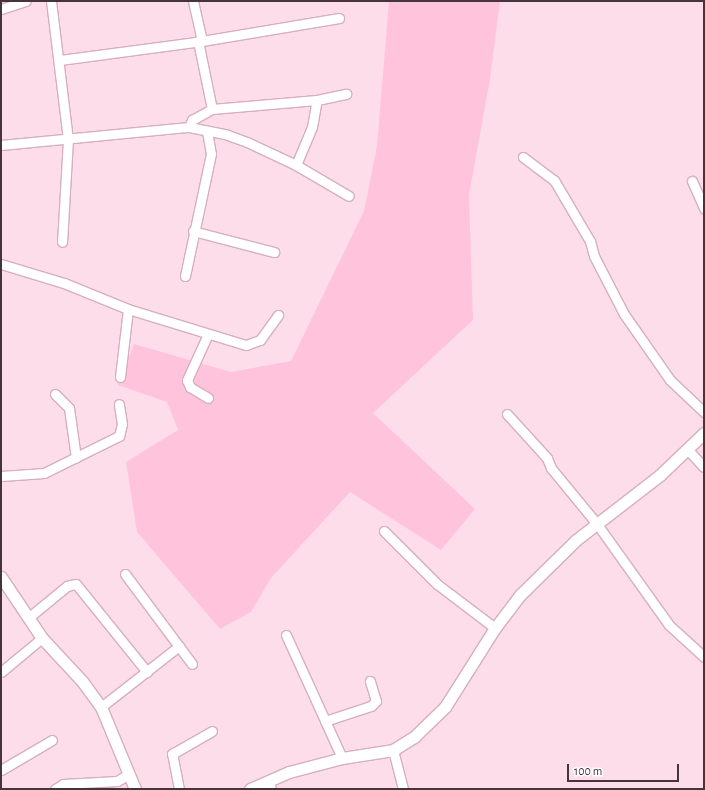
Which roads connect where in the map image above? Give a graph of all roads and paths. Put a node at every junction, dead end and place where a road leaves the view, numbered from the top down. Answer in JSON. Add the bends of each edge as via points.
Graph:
{"nodes":[{"id":1,"x":26,"y":1,"type":"edge"},
{"id":2,"x":51,"y":1,"type":"edge"},
{"id":3,"x":193,"y":1,"type":"edge"},
{"id":4,"x":1,"y":9,"type":"edge"},
{"id":5,"x":339,"y":18,"type":"dead end"},
{"id":6,"x":200,"y":41,"type":"junction"},
{"id":7,"x":60,"y":60,"type":"junction"},
{"id":8,"x":346,"y":94,"type":"dead end"},
{"id":9,"x":316,"y":100,"type":"junction"},
{"id":10,"x":212,"y":109,"type":"junction"},
{"id":11,"x":189,"y":127,"type":"junction"},
{"id":12,"x":207,"y":132,"type":"junction"},
{"id":13,"x":68,"y":139,"type":"junction"},
{"id":14,"x":1,"y":145,"type":"edge"},
{"id":15,"x":522,"y":157,"type":"dead end"},
{"id":16,"x":296,"y":165,"type":"junction"},
{"id":17,"x":692,"y":181,"type":"dead end"},
{"id":18,"x":349,"y":196,"type":"dead end"},
{"id":19,"x":704,"y":208,"type":"edge"},
{"id":20,"x":193,"y":231,"type":"junction"},
{"id":21,"x":62,"y":242,"type":"dead end"},
{"id":22,"x":274,"y":252,"type":"dead end"},
{"id":23,"x":1,"y":264,"type":"edge"},
{"id":24,"x":185,"y":276,"type":"dead end"},
{"id":25,"x":128,"y":309,"type":"junction"},
{"id":26,"x":278,"y":315,"type":"dead end"},
{"id":27,"x":208,"y":334,"type":"junction"},
{"id":28,"x":120,"y":377,"type":"dead end"},
{"id":29,"x":55,"y":394,"type":"dead end"},
{"id":30,"x":208,"y":398,"type":"dead end"},
{"id":31,"x":119,"y":404,"type":"dead end"},
{"id":32,"x":704,"y":412,"type":"edge"},
{"id":33,"x":507,"y":414,"type":"dead end"},
{"id":34,"x":704,"y":434,"type":"edge"},
{"id":35,"x":688,"y":450,"type":"junction"},
{"id":36,"x":76,"y":458,"type":"junction"},
{"id":37,"x":704,"y":466,"type":"edge"},
{"id":38,"x":1,"y":476,"type":"edge"},
{"id":39,"x":597,"y":524,"type":"junction"},
{"id":40,"x":384,"y":531,"type":"dead end"},
{"id":41,"x":125,"y":574,"type":"dead end"},
{"id":42,"x":2,"y":583,"type":"edge"},
{"id":43,"x":28,"y":618,"type":"junction"},
{"id":44,"x":495,"y":628,"type":"junction"},
{"id":45,"x":286,"y":635,"type":"dead end"},
{"id":46,"x":42,"y":638,"type":"junction"},
{"id":47,"x":179,"y":646,"type":"junction"},
{"id":48,"x":704,"y":657,"type":"edge"},
{"id":49,"x":192,"y":664,"type":"dead end"},
{"id":50,"x":1,"y":672,"type":"edge"},
{"id":51,"x":147,"y":672,"type":"junction"},
{"id":52,"x":370,"y":681,"type":"dead end"},
{"id":53,"x":101,"y":707,"type":"junction"},
{"id":54,"x":325,"y":721,"type":"junction"},
{"id":55,"x":212,"y":731,"type":"dead end"},
{"id":56,"x":52,"y":740,"type":"dead end"},
{"id":57,"x":393,"y":750,"type":"junction"},
{"id":58,"x":342,"y":758,"type":"junction"},
{"id":59,"x":1,"y":770,"type":"edge"},
{"id":60,"x":129,"y":774,"type":"junction"},
{"id":61,"x":270,"y":785,"type":"edge"},
{"id":62,"x":55,"y":789,"type":"edge"},
{"id":63,"x":135,"y":789,"type":"edge"},
{"id":64,"x":179,"y":789,"type":"edge"},
{"id":65,"x":250,"y":789,"type":"edge"},
{"id":66,"x":403,"y":789,"type":"edge"}],
"edges":[{"from":1,"to":4,"type":"street"},
{"from":2,"to":7,"type":"street"},
{"from":3,"to":6,"type":"street"},
{"from":5,"to":6,"type":"street"},
{"from":6,"to":7,"type":"street"},
{"from":6,"to":10,"type":"street"},
{"from":7,"to":13,"type":"street"},
{"from":8,"to":9,"type":"street"},
{"from":9,"to":10,"type":"street"},
{"from":9,"to":16,"type":"street","via":[[312,127]]},
{"from":10,"to":11,"type":"street","via":[[192,120]]},
{"from":11,"to":12,"type":"street"},
{"from":11,"to":13,"type":"street"},
{"from":12,"to":16,"type":"street","via":[[225,134]]},
{"from":12,"to":20,"type":"street","via":[[211,154]]},
{"from":13,"to":14,"type":"street"},
{"from":13,"to":21,"type":"street"},
{"from":15,"to":32,"type":"street","via":[[554,180],[590,240],[594,256],[624,314],[670,380]]},
{"from":16,"to":18,"type":"street"},
{"from":17,"to":19,"type":"street"},
{"from":20,"to":22,"type":"street"},
{"from":20,"to":24,"type":"street"},
{"from":23,"to":25,"type":"street","via":[[64,283]]},
{"from":25,"to":27,"type":"street"},
{"from":25,"to":28,"type":"street"},
{"from":26,"to":27,"type":"street","via":[[260,340],[246,345]]},
{"from":27,"to":30,"type":"street","via":[[187,380],[190,387]]},
{"from":29,"to":36,"type":"street","via":[[69,408]]},
{"from":31,"to":36,"type":"street","via":[[122,424],[119,436]]},
{"from":33,"to":39,"type":"street","via":[[546,458]]},
{"from":34,"to":35,"type":"street"},
{"from":35,"to":37,"type":"street"},
{"from":35,"to":39,"type":"street"},
{"from":36,"to":38,"type":"street","via":[[44,474]]},
{"from":39,"to":44,"type":"street","via":[[548,566],[520,595]]},
{"from":39,"to":48,"type":"street","via":[[669,625]]},
{"from":40,"to":44,"type":"street","via":[[437,584]]},
{"from":41,"to":47,"type":"street"},
{"from":42,"to":43,"type":"street"},
{"from":43,"to":46,"type":"street"},
{"from":43,"to":51,"type":"street","via":[[67,586],[76,584]]},
{"from":44,"to":57,"type":"street","via":[[446,707],[430,725]]},
{"from":45,"to":54,"type":"street"},
{"from":46,"to":50,"type":"street"},
{"from":46,"to":53,"type":"street","via":[[82,681]]},
{"from":47,"to":49,"type":"street"},
{"from":47,"to":51,"type":"street"},
{"from":51,"to":53,"type":"street"},
{"from":52,"to":54,"type":"street","via":[[376,702],[371,706]]},
{"from":53,"to":60,"type":"street"},
{"from":54,"to":58,"type":"street"},
{"from":55,"to":64,"type":"street","via":[[172,754]]},
{"from":56,"to":59,"type":"street"},
{"from":57,"to":58,"type":"street"},
{"from":57,"to":66,"type":"street"},
{"from":58,"to":61,"type":"street","via":[[289,772]]},
{"from":60,"to":62,"type":"street","via":[[117,781],[63,784]]},
{"from":60,"to":63,"type":"street"},
{"from":61,"to":65,"type":"street"}]}
